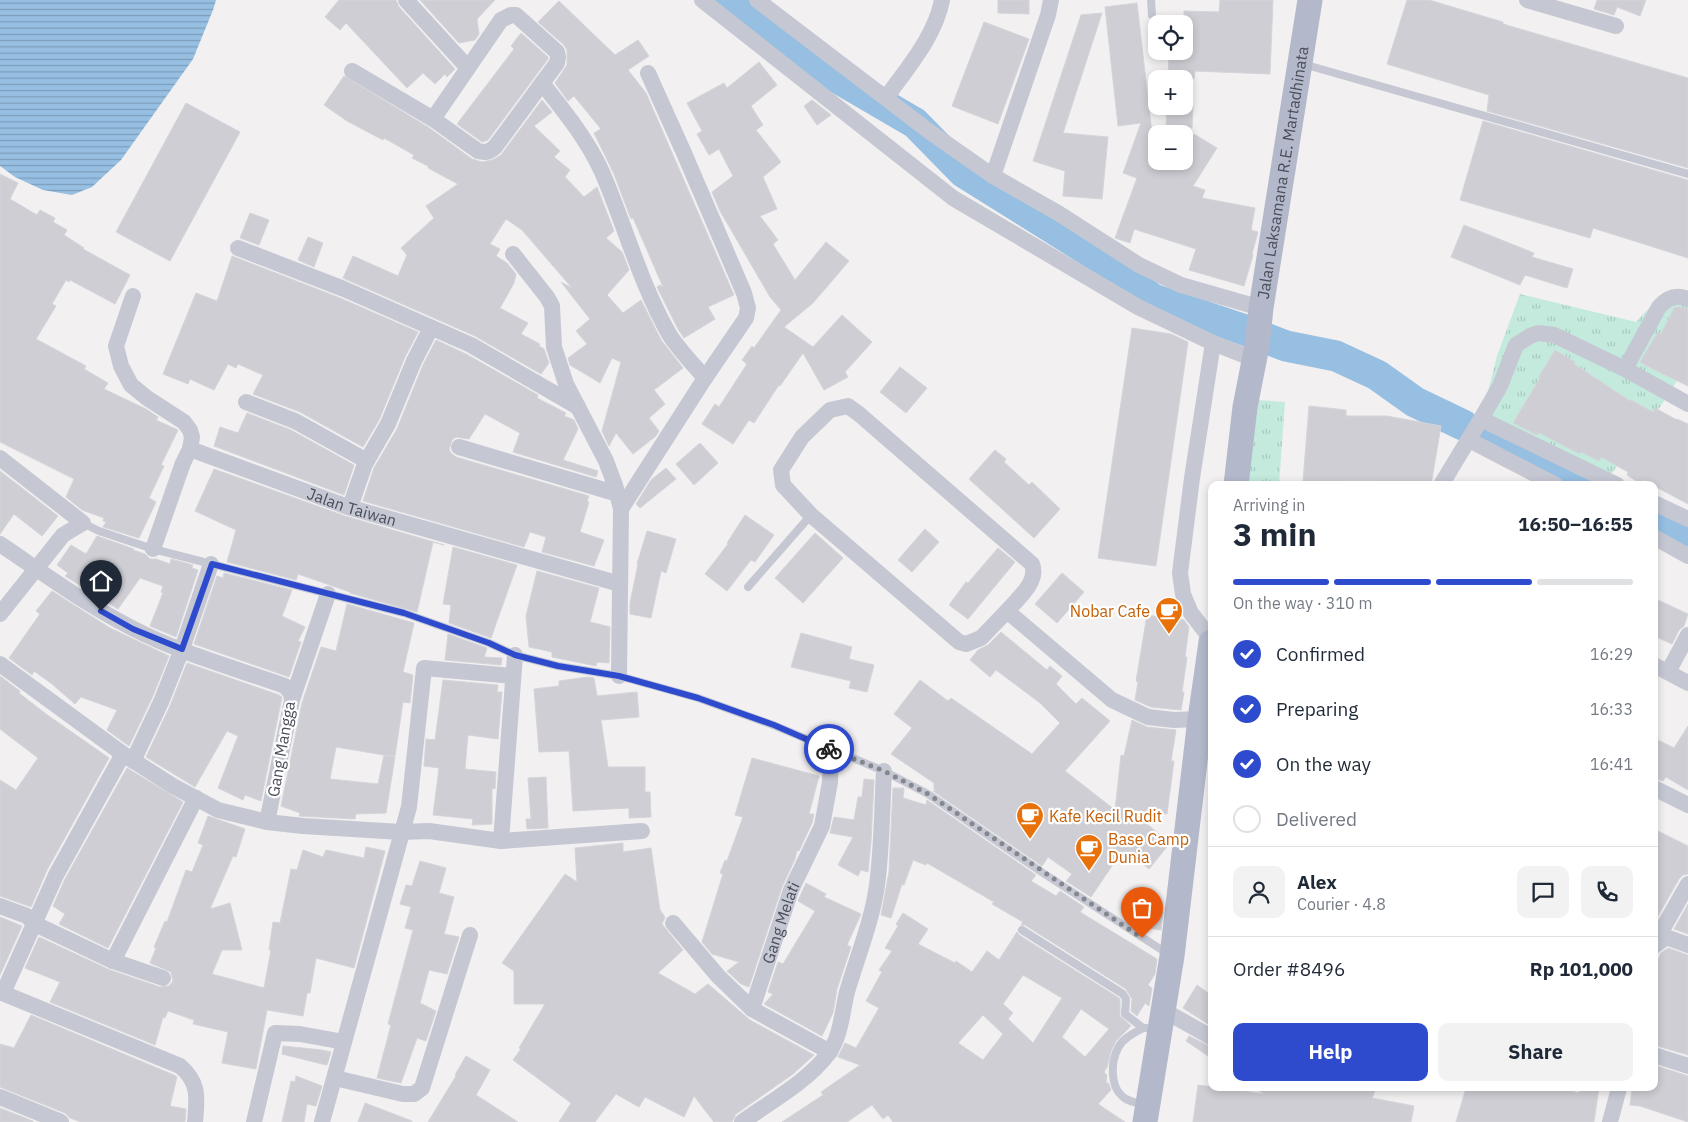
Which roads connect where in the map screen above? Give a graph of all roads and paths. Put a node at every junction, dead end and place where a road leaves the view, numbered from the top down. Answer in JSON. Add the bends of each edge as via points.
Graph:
{"nodes":[{"id":1,"x":406,"y":0,"type":"edge"},
{"id":2,"x":702,"y":0,"type":"edge"},
{"id":3,"x":757,"y":0,"type":"edge"},
{"id":4,"x":942,"y":0,"type":"edge"},
{"id":5,"x":1052,"y":0,"type":"edge"},
{"id":6,"x":1151,"y":0,"type":"edge"},
{"id":7,"x":1310,"y":0,"type":"edge"},
{"id":8,"x":1527,"y":0,"type":"edge"},
{"id":9,"x":1152,"y":14,"type":"dead end"},
{"id":10,"x":1616,"y":26,"type":"dead end"},
{"id":11,"x":1301,"y":64,"type":"junction"},
{"id":12,"x":468,"y":68,"type":"junction"},
{"id":13,"x":352,"y":71,"type":"dead end"},
{"id":14,"x":648,"y":73,"type":"dead end"},
{"id":15,"x":542,"y":83,"type":"junction"},
{"id":16,"x":886,"y":98,"type":"junction"},
{"id":17,"x":433,"y":119,"type":"junction"},
{"id":18,"x":1688,"y":174,"type":"edge"},
{"id":19,"x":993,"y":176,"type":"junction"},
{"id":20,"x":238,"y":248,"type":"dead end"},
{"id":21,"x":513,"y":254,"type":"dead end"},
{"id":22,"x":133,"y":296,"type":"dead end"},
{"id":23,"x":1688,"y":299,"type":"edge"},
{"id":24,"x":432,"y":328,"type":"junction"},
{"id":25,"x":1258,"y":334,"type":"junction"},
{"id":26,"x":1213,"y":343,"type":"junction"},
{"id":27,"x":1625,"y":369,"type":"junction"},
{"id":28,"x":705,"y":378,"type":"junction"},
{"id":29,"x":246,"y":402,"type":"dead end"},
{"id":30,"x":1688,"y":404,"type":"edge"},
{"id":31,"x":578,"y":407,"type":"junction"},
{"id":32,"x":1482,"y":419,"type":"junction"},
{"id":33,"x":1468,"y":440,"type":"junction"},
{"id":34,"x":459,"y":447,"type":"dead end"},
{"id":35,"x":190,"y":449,"type":"junction"},
{"id":36,"x":0,"y":458,"type":"edge"},
{"id":37,"x":367,"y":462,"type":"junction"},
{"id":38,"x":1236,"y":481,"type":"edge"},
{"id":39,"x":1443,"y":481,"type":"edge"},
{"id":40,"x":1548,"y":481,"type":"edge"},
{"id":41,"x":1609,"y":481,"type":"edge"},
{"id":42,"x":619,"y":502,"type":"junction"},
{"id":43,"x":1658,"y":505,"type":"edge"},
{"id":44,"x":350,"y":507,"type":"junction"},
{"id":45,"x":811,"y":515,"type":"junction"},
{"id":46,"x":1688,"y":519,"type":"edge"},
{"id":47,"x":84,"y":523,"type":"junction"},
{"id":48,"x":1658,"y":539,"type":"edge"},
{"id":49,"x":0,"y":544,"type":"edge"},
{"id":50,"x":153,"y":549,"type":"junction"},
{"id":51,"x":1688,"y":556,"type":"edge"},
{"id":52,"x":212,"y":564,"type":"junction"},
{"id":53,"x":35,"y":568,"type":"junction"},
{"id":54,"x":620,"y":584,"type":"junction"},
{"id":55,"x":748,"y":588,"type":"dead end"},
{"id":56,"x":328,"y":594,"type":"junction"},
{"id":57,"x":1007,"y":611,"type":"junction"},
{"id":58,"x":0,"y":614,"type":"edge"},
{"id":59,"x":1688,"y":635,"type":"edge"},
{"id":60,"x":1208,"y":637,"type":"edge"},
{"id":61,"x":182,"y":649,"type":"junction"},
{"id":62,"x":515,"y":655,"type":"junction"},
{"id":63,"x":1208,"y":662,"type":"edge"},
{"id":64,"x":0,"y":664,"type":"edge"},
{"id":65,"x":1661,"y":669,"type":"edge"},
{"id":66,"x":513,"y":676,"type":"junction"},
{"id":67,"x":619,"y":676,"type":"junction"},
{"id":68,"x":1688,"y":682,"type":"edge"},
{"id":69,"x":292,"y":700,"type":"junction"},
{"id":70,"x":1200,"y":719,"type":"junction"},
{"id":71,"x":831,"y":750,"type":"junction"},
{"id":72,"x":128,"y":757,"type":"junction"},
{"id":73,"x":884,"y":771,"type":"junction"},
{"id":74,"x":1658,"y":790,"type":"edge"},
{"id":75,"x":196,"y":798,"type":"junction"},
{"id":76,"x":1688,"y":805,"type":"edge"},
{"id":77,"x":267,"y":822,"type":"junction"},
{"id":78,"x":642,"y":831,"type":"dead end"},
{"id":79,"x":401,"y":832,"type":"junction"},
{"id":80,"x":501,"y":841,"type":"junction"},
{"id":81,"x":1688,"y":884,"type":"edge"},
{"id":82,"x":0,"y":906,"type":"edge"},
{"id":83,"x":673,"y":923,"type":"dead end"},
{"id":84,"x":36,"y":924,"type":"junction"},
{"id":85,"x":1022,"y":930,"type":"dead end"},
{"id":86,"x":470,"y":935,"type":"dead end"},
{"id":87,"x":1658,"y":940,"type":"edge"},
{"id":88,"x":1658,"y":944,"type":"edge"},
{"id":89,"x":1688,"y":945,"type":"edge"},
{"id":90,"x":1172,"y":956,"type":"junction"},
{"id":91,"x":113,"y":961,"type":"junction"},
{"id":92,"x":163,"y":978,"type":"dead end"},
{"id":93,"x":2,"y":993,"type":"edge"},
{"id":94,"x":752,"y":1009,"type":"junction"},
{"id":95,"x":1155,"y":1022,"type":"junction"},
{"id":96,"x":1208,"y":1035,"type":"edge"},
{"id":97,"x":344,"y":1042,"type":"junction"},
{"id":98,"x":830,"y":1052,"type":"junction"},
{"id":99,"x":1658,"y":1056,"type":"edge"},
{"id":100,"x":1688,"y":1066,"type":"edge"},
{"id":101,"x":335,"y":1078,"type":"junction"},
{"id":102,"x":1618,"y":1091,"type":"edge"},
{"id":103,"x":0,"y":1098,"type":"edge"},
{"id":104,"x":1147,"y":1113,"type":"edge"},
{"id":105,"x":61,"y":1122,"type":"edge"},
{"id":106,"x":195,"y":1122,"type":"edge"},
{"id":107,"x":254,"y":1122,"type":"edge"},
{"id":108,"x":322,"y":1122,"type":"edge"},
{"id":109,"x":742,"y":1122,"type":"edge"},
{"id":110,"x":1611,"y":1122,"type":"edge"}],
"edges":[{"from":1,"to":12,"type":"street"},
{"from":2,"to":26,"type":"street","via":[[953,198],[1138,307]]},
{"from":3,"to":16,"type":"street"},
{"from":4,"to":16,"type":"street","via":[[928,36]]},
{"from":5,"to":19,"type":"street"},
{"from":6,"to":9,"type":"lane"},
{"from":7,"to":11,"type":"main road","name":"Jalan Laksamana R.E. Martadhinata"},
{"from":8,"to":10,"type":"street"},
{"from":11,"to":18,"type":"lane"},
{"from":11,"to":25,"type":"main road","name":"Jalan Laksamana R.E. Martadhinata"},
{"from":12,"to":15,"type":"street","via":[[501,20],[516,15],[557,52],[557,63]]},
{"from":12,"to":17,"type":"street"},
{"from":13,"to":17,"type":"street"},
{"from":14,"to":28,"type":"street","via":[[748,308],[746,318]]},
{"from":15,"to":17,"type":"street","via":[[495,147],[484,153]]},
{"from":15,"to":28,"type":"street","via":[[585,140],[601,170],[653,302],[670,335]]},
{"from":16,"to":19,"type":"street"},
{"from":19,"to":25,"type":"street","via":[[1139,265],[1181,285]]},
{"from":20,"to":24,"type":"street","via":[[344,289]]},
{"from":21,"to":31,"type":"street","via":[[552,306],[554,347],[566,384]]},
{"from":22,"to":35,"type":"street","via":[[116,346],[120,366],[131,385],[184,422],[192,437]]},
{"from":23,"to":27,"type":"street","via":[[1674,297],[1665,300]]},
{"from":24,"to":31,"type":"street","via":[[471,346]]},
{"from":24,"to":37,"type":"street"},
{"from":25,"to":26,"type":"street"},
{"from":25,"to":38,"type":"main road","name":"Jalan Laksamana R.E. Martadhinata"},
{"from":26,"to":60,"type":"street","via":[[1180,573],[1183,594],[1191,613]]},
{"from":27,"to":30,"type":"street"},
{"from":27,"to":32,"type":"street","via":[[1554,335],[1538,333],[1516,345],[1500,386]]},
{"from":28,"to":42,"type":"street"},
{"from":29,"to":37,"type":"street","via":[[295,421]]},
{"from":31,"to":42,"type":"street","via":[[606,460]]},
{"from":32,"to":33,"type":"street"},
{"from":32,"to":41,"type":"street"},
{"from":33,"to":39,"type":"street"},
{"from":33,"to":40,"type":"street"},
{"from":34,"to":42,"type":"street"},
{"from":35,"to":44,"type":"street","name":"Jalan Taiwan"},
{"from":35,"to":50,"type":"street","via":[[182,463]]},
{"from":36,"to":47,"type":"street"},
{"from":37,"to":44,"type":"street"},
{"from":42,"to":54,"type":"street"},
{"from":43,"to":46,"type":"street"},
{"from":44,"to":54,"type":"street","name":"Jalan Taiwan"},
{"from":45,"to":55,"type":"lane"},
{"from":45,"to":57,"type":"street","via":[[959,642],[966,644],[981,638]]},
{"from":45,"to":57,"type":"street","via":[[784,485],[781,470],[802,437],[830,410],[848,406],[1032,564],[1034,578]]},
{"from":47,"to":50,"type":"lane"},
{"from":47,"to":53,"type":"street","via":[[63,534]]},
{"from":48,"to":51,"type":"street"},
{"from":49,"to":53,"type":"street","name":"Gang Mangga"},
{"from":50,"to":52,"type":"lane"},
{"from":52,"to":56,"type":"lane"},
{"from":52,"to":61,"type":"street"},
{"from":53,"to":58,"type":"street"},
{"from":53,"to":61,"type":"street","name":"Gang Mangga","via":[[133,629]]},
{"from":54,"to":67,"type":"street"},
{"from":56,"to":62,"type":"lane","via":[[404,613]]},
{"from":56,"to":69,"type":"street"},
{"from":57,"to":70,"type":"street","via":[[1112,700],[1148,717]]},
{"from":59,"to":65,"type":"street"},
{"from":61,"to":69,"type":"street","name":"Gang Mangga","via":[[285,686]]},
{"from":61,"to":72,"type":"street","via":[[161,702]]},
{"from":62,"to":66,"type":"street"},
{"from":62,"to":67,"type":"lane"},
{"from":63,"to":70,"type":"main road"},
{"from":64,"to":72,"type":"street"},
{"from":65,"to":68,"type":"street"},
{"from":66,"to":79,"type":"street","via":[[424,668],[409,807]]},
{"from":66,"to":80,"type":"street"},
{"from":67,"to":71,"type":"lane","via":[[698,698],[774,725]]},
{"from":69,"to":77,"type":"street","name":"Gang Mangga"},
{"from":70,"to":90,"type":"main road"},
{"from":71,"to":73,"type":"lane"},
{"from":71,"to":94,"type":"street","name":"Gang Melati","via":[[830,782],[822,826],[791,890]]},
{"from":72,"to":75,"type":"street"},
{"from":72,"to":84,"type":"street","via":[[56,875]]},
{"from":73,"to":90,"type":"lane","via":[[928,794]]},
{"from":73,"to":98,"type":"street","via":[[877,886]]},
{"from":74,"to":76,"type":"street"},
{"from":75,"to":77,"type":"street","via":[[218,810]]},
{"from":75,"to":91,"type":"street"},
{"from":77,"to":79,"type":"street"},
{"from":78,"to":80,"type":"street"},
{"from":79,"to":80,"type":"street","via":[[429,831]]},
{"from":79,"to":97,"type":"street"},
{"from":81,"to":87,"type":"street"},
{"from":82,"to":84,"type":"street","via":[[27,916]]},
{"from":83,"to":94,"type":"street","via":[[718,976]]},
{"from":84,"to":91,"type":"street"},
{"from":84,"to":93,"type":"street"},
{"from":85,"to":95,"type":"lane","via":[[1123,994],[1125,1014]]},
{"from":86,"to":101,"type":"street","via":[[422,1088],[414,1094],[403,1094]]},
{"from":88,"to":89,"type":"street","via":[[1666,937]]},
{"from":90,"to":95,"type":"main road"},
{"from":91,"to":92,"type":"street"},
{"from":93,"to":106,"type":"street","via":[[180,1066],[192,1076],[197,1098]]},
{"from":94,"to":98,"type":"street"},
{"from":95,"to":96,"type":"street"},
{"from":95,"to":104,"type":"main road"},
{"from":95,"to":104,"type":"lane","via":[[1127,1037],[1118,1048],[1112,1068],[1115,1089]]},
{"from":97,"to":101,"type":"street"},
{"from":97,"to":107,"type":"street","via":[[275,1033]]},
{"from":98,"to":109,"type":"street","via":[[794,1085]]},
{"from":99,"to":100,"type":"street"},
{"from":101,"to":108,"type":"street"},
{"from":102,"to":110,"type":"street"},
{"from":103,"to":105,"type":"street"}]}
